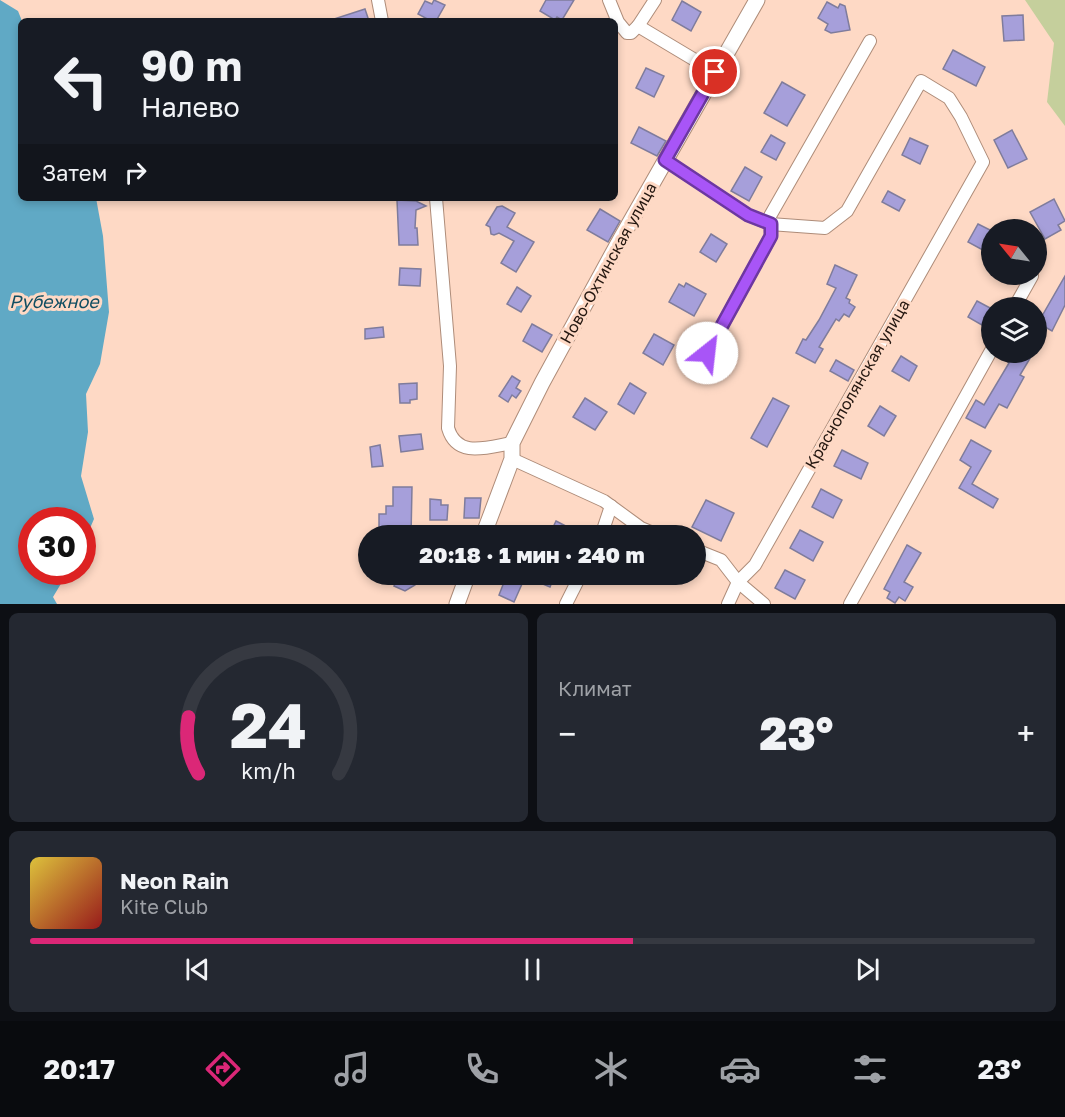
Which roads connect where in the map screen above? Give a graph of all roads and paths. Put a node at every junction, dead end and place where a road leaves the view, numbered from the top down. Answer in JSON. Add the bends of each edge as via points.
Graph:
{"nodes":[{"id":1,"x":378,"y":0,"type":"edge"},
{"id":2,"x":609,"y":0,"type":"edge"},
{"id":3,"x":655,"y":0,"type":"edge"},
{"id":4,"x":757,"y":0,"type":"edge"},
{"id":5,"x":381,"y":18,"type":"edge"},
{"id":6,"x":617,"y":18,"type":"edge"},
{"id":7,"x":618,"y":19,"type":"edge"},
{"id":8,"x":638,"y":26,"type":"junction"},
{"id":9,"x":870,"y":40,"type":"dead end"},
{"id":10,"x":715,"y":72,"type":"junction"},
{"id":11,"x":665,"y":160,"type":"junction"},
{"id":12,"x":436,"y":201,"type":"edge"},
{"id":13,"x":771,"y":224,"type":"junction"},
{"id":14,"x":707,"y":353,"type":"dead end"},
{"id":15,"x":984,"y":363,"type":"edge"},
{"id":16,"x":512,"y":443,"type":"junction"},
{"id":17,"x":512,"y":459,"type":"junction"},
{"id":18,"x":611,"y":506,"type":"junction"},
{"id":19,"x":487,"y":525,"type":"edge"},
{"id":20,"x":605,"y":525,"type":"edge"},
{"id":21,"x":637,"y":525,"type":"edge"},
{"id":22,"x":706,"y":554,"type":"edge"},
{"id":23,"x":738,"y":582,"type":"junction"},
{"id":24,"x":464,"y":585,"type":"edge"},
{"id":25,"x":576,"y":585,"type":"edge"},
{"id":26,"x":457,"y":604,"type":"edge"},
{"id":27,"x":566,"y":604,"type":"edge"},
{"id":28,"x":728,"y":604,"type":"edge"},
{"id":29,"x":764,"y":604,"type":"edge"},
{"id":30,"x":850,"y":604,"type":"edge"}],
"edges":[{"from":1,"to":5,"type":"street"},
{"from":2,"to":6,"type":"street"},
{"from":3,"to":8,"type":"street"},
{"from":4,"to":10,"type":"street","name":"Ново-Охтинская улица"},
{"from":7,"to":8,"type":"street","via":[[622,28],[631,33]]},
{"from":8,"to":10,"type":"street"},
{"from":9,"to":13,"type":"street","via":[[770,216]]},
{"from":10,"to":11,"type":"street","name":"Ново-Охтинская улица"},
{"from":11,"to":13,"type":"street","via":[[748,215]]},
{"from":11,"to":16,"type":"street","name":"Ново-Охтинская улица"},
{"from":12,"to":16,"type":"street","via":[[450,366],[450,436],[467,449]]},
{"from":13,"to":14,"type":"street","via":[[771,236]]},
{"from":13,"to":23,"type":"street","name":"Краснополянская улица","via":[[825,228],[847,211],[921,81],[949,98],[983,162],[755,565]]},
{"from":15,"to":30,"type":"street"},
{"from":16,"to":17,"type":"street","name":"Ново-Охтинская улица"},
{"from":17,"to":18,"type":"street"},
{"from":17,"to":19,"type":"street","name":"Ново-Охтинская улица"},
{"from":18,"to":20,"type":"street"},
{"from":18,"to":21,"type":"street"},
{"from":22,"to":23,"type":"street","via":[[721,560]]},
{"from":23,"to":28,"type":"street","name":"Краснополянская улица"},
{"from":23,"to":29,"type":"street"},
{"from":24,"to":26,"type":"street"},
{"from":25,"to":27,"type":"street"}]}
